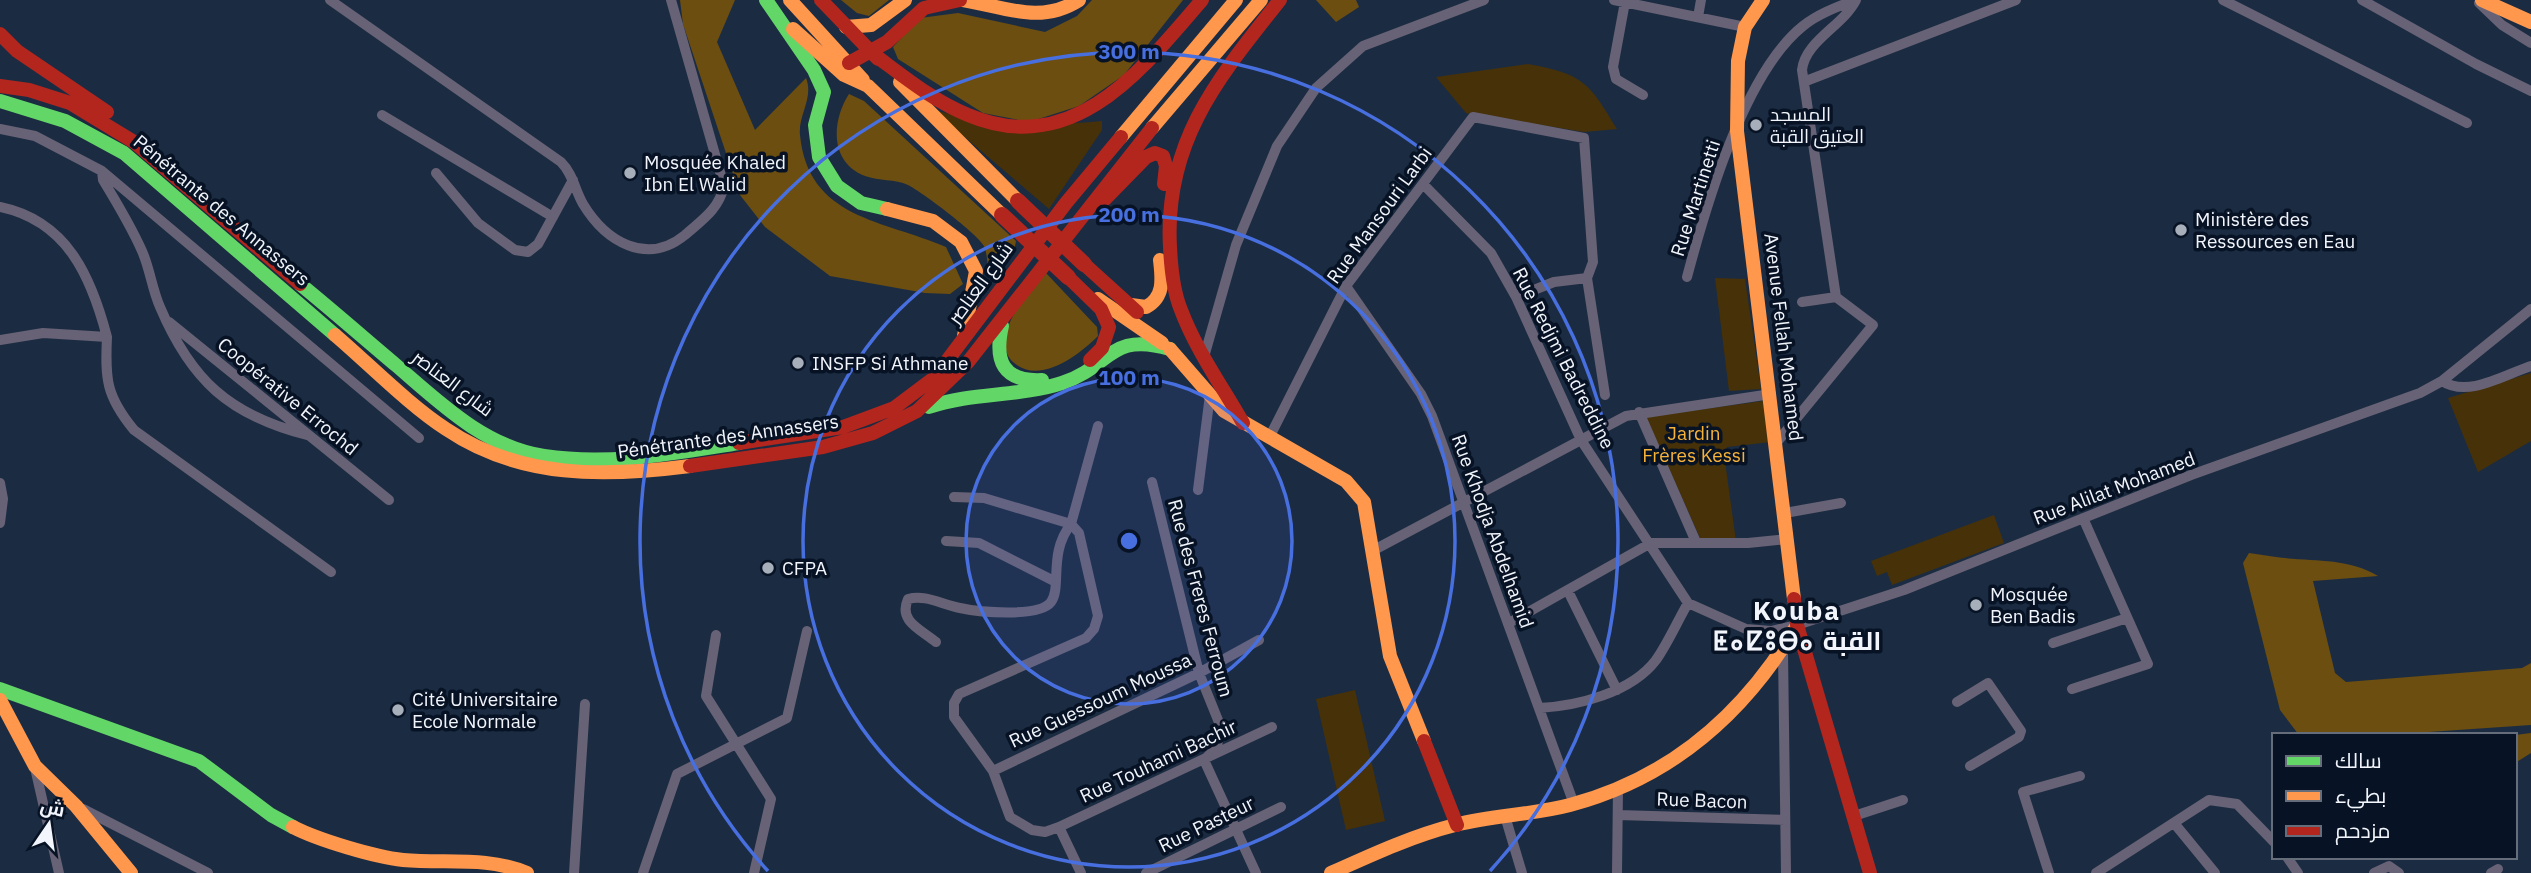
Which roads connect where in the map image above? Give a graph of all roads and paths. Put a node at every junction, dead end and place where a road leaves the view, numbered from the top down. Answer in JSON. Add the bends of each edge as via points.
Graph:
{"nodes":[{"id":1,"x":330,"y":0,"type":"edge"},
{"id":2,"x":671,"y":0,"type":"edge"},
{"id":3,"x":790,"y":0,"type":"edge"},
{"id":4,"x":821,"y":0,"type":"edge"},
{"id":5,"x":905,"y":0,"type":"edge"},
{"id":6,"x":962,"y":0,"type":"edge"},
{"id":7,"x":1079,"y":0,"type":"edge"},
{"id":8,"x":1202,"y":0,"type":"edge"},
{"id":9,"x":1236,"y":0,"type":"edge"},
{"id":10,"x":1261,"y":0,"type":"edge"},
{"id":11,"x":1280,"y":0,"type":"edge"},
{"id":12,"x":1484,"y":0,"type":"edge"},
{"id":13,"x":1614,"y":0,"type":"edge"},
{"id":14,"x":1701,"y":0,"type":"edge"},
{"id":15,"x":1763,"y":0,"type":"edge"},
{"id":16,"x":1856,"y":0,"type":"edge"},
{"id":17,"x":2016,"y":0,"type":"edge"},
{"id":18,"x":2223,"y":0,"type":"edge"},
{"id":19,"x":2362,"y":0,"type":"edge"},
{"id":20,"x":2479,"y":0,"type":"edge"},
{"id":21,"x":766,"y":2,"type":"edge"},
{"id":22,"x":1625,"y":2,"type":"junction"},
{"id":23,"x":1698,"y":17,"type":"junction"},
{"id":24,"x":2531,"y":22,"type":"edge"},
{"id":25,"x":846,"y":27,"type":"junction"},
{"id":26,"x":1745,"y":27,"type":"junction"},
{"id":27,"x":0,"y":34,"type":"edge"},
{"id":28,"x":2531,"y":43,"type":"edge"},
{"id":29,"x":869,"y":51,"type":"junction"},
{"id":30,"x":849,"y":62,"type":"junction"},
{"id":31,"x":1805,"y":81,"type":"junction"},
{"id":32,"x":0,"y":86,"type":"edge"},
{"id":33,"x":868,"y":86,"type":"junction"},
{"id":34,"x":2531,"y":91,"type":"edge"},
{"id":35,"x":1643,"y":95,"type":"dead end"},
{"id":36,"x":0,"y":101,"type":"edge"},
{"id":37,"x":382,"y":116,"type":"dead end"},
{"id":38,"x":2467,"y":123,"type":"dead end"},
{"id":39,"x":0,"y":129,"type":"edge"},
{"id":40,"x":1737,"y":131,"type":"junction"},
{"id":41,"x":102,"y":171,"type":"junction"},
{"id":42,"x":436,"y":173,"type":"dead end"},
{"id":43,"x":573,"y":180,"type":"junction"},
{"id":44,"x":1423,"y":184,"type":"junction"},
{"id":45,"x":0,"y":207,"type":"edge"},
{"id":46,"x":553,"y":217,"type":"junction"},
{"id":47,"x":1069,"y":232,"type":"junction"},
{"id":48,"x":245,"y":235,"type":"junction"},
{"id":49,"x":1068,"y":277,"type":"junction"},
{"id":50,"x":1687,"y":277,"type":"dead end"},
{"id":51,"x":1587,"y":278,"type":"junction"},
{"id":52,"x":1346,"y":286,"type":"junction"},
{"id":53,"x":1516,"y":297,"type":"junction"},
{"id":54,"x":1836,"y":297,"type":"junction"},
{"id":55,"x":1802,"y":302,"type":"dead end"},
{"id":56,"x":1131,"y":306,"type":"junction"},
{"id":57,"x":2531,"y":309,"type":"edge"},
{"id":58,"x":1007,"y":312,"type":"junction"},
{"id":59,"x":166,"y":319,"type":"junction"},
{"id":60,"x":107,"y":337,"type":"junction"},
{"id":61,"x":0,"y":340,"type":"edge"},
{"id":62,"x":962,"y":345,"type":"junction"},
{"id":63,"x":1170,"y":349,"type":"junction"},
{"id":64,"x":1204,"y":357,"type":"junction"},
{"id":65,"x":2531,"y":366,"type":"edge"},
{"id":66,"x":2442,"y":381,"type":"junction"},
{"id":67,"x":1770,"y":394,"type":"junction"},
{"id":68,"x":1210,"y":395,"type":"junction"},
{"id":69,"x":1605,"y":396,"type":"dead end"},
{"id":70,"x":1639,"y":412,"type":"junction"},
{"id":71,"x":908,"y":415,"type":"junction"},
{"id":72,"x":1098,"y":426,"type":"dead end"},
{"id":73,"x":1256,"y":430,"type":"junction"},
{"id":74,"x":307,"y":435,"type":"junction"},
{"id":75,"x":419,"y":438,"type":"dead end"},
{"id":76,"x":1581,"y":440,"type":"junction"},
{"id":77,"x":1776,"y":443,"type":"junction"},
{"id":78,"x":1152,"y":482,"type":"dead end"},
{"id":79,"x":0,"y":483,"type":"edge"},
{"id":80,"x":1198,"y":490,"type":"dead end"},
{"id":81,"x":954,"y":497,"type":"dead end"},
{"id":82,"x":389,"y":500,"type":"dead end"},
{"id":83,"x":1841,"y":503,"type":"dead end"},
{"id":84,"x":1464,"y":504,"type":"junction"},
{"id":85,"x":1785,"y":513,"type":"junction"},
{"id":86,"x":2083,"y":518,"type":"junction"},
{"id":87,"x":0,"y":523,"type":"edge"},
{"id":88,"x":1071,"y":524,"type":"junction"},
{"id":89,"x":1788,"y":539,"type":"junction"},
{"id":90,"x":946,"y":541,"type":"dead end"},
{"id":91,"x":1696,"y":542,"type":"junction"},
{"id":92,"x":1651,"y":543,"type":"junction"},
{"id":93,"x":1374,"y":550,"type":"junction"},
{"id":94,"x":331,"y":572,"type":"dead end"},
{"id":95,"x":1054,"y":581,"type":"junction"},
{"id":96,"x":1569,"y":591,"type":"junction"},
{"id":97,"x":1688,"y":603,"type":"junction"},
{"id":98,"x":2127,"y":618,"type":"junction"},
{"id":99,"x":1509,"y":623,"type":"junction"},
{"id":100,"x":1797,"y":625,"type":"junction"},
{"id":101,"x":807,"y":631,"type":"dead end"},
{"id":102,"x":716,"y":635,"type":"dead end"},
{"id":103,"x":1259,"y":640,"type":"dead end"},
{"id":104,"x":936,"y":642,"type":"dead end"},
{"id":105,"x":2053,"y":643,"type":"dead end"},
{"id":106,"x":1783,"y":652,"type":"junction"},
{"id":107,"x":1199,"y":673,"type":"junction"},
{"id":108,"x":0,"y":689,"type":"edge"},
{"id":109,"x":2072,"y":689,"type":"dead end"},
{"id":110,"x":1617,"y":690,"type":"junction"},
{"id":111,"x":0,"y":700,"type":"edge"},
{"id":112,"x":1956,"y":702,"type":"dead end"},
{"id":113,"x":585,"y":704,"type":"dead end"},
{"id":114,"x":1539,"y":708,"type":"junction"},
{"id":115,"x":1272,"y":727,"type":"dead end"},
{"id":116,"x":736,"y":744,"type":"junction"},
{"id":117,"x":1204,"y":760,"type":"junction"},
{"id":118,"x":35,"y":766,"type":"junction"},
{"id":119,"x":1970,"y":766,"type":"dead end"},
{"id":120,"x":993,"y":771,"type":"junction"},
{"id":121,"x":2080,"y":776,"type":"dead end"},
{"id":122,"x":1618,"y":788,"type":"junction"},
{"id":123,"x":1903,"y":800,"type":"dead end"},
{"id":124,"x":1574,"y":804,"type":"junction"},
{"id":125,"x":76,"y":806,"type":"junction"},
{"id":126,"x":1281,"y":807,"type":"dead end"},
{"id":127,"x":1618,"y":815,"type":"junction"},
{"id":128,"x":1505,"y":816,"type":"junction"},
{"id":129,"x":1854,"y":816,"type":"junction"},
{"id":130,"x":1785,"y":820,"type":"junction"},
{"id":131,"x":2174,"y":823,"type":"junction"},
{"id":132,"x":1457,"y":825,"type":"junction"},
{"id":133,"x":1059,"y":827,"type":"junction"},
{"id":134,"x":1235,"y":829,"type":"junction"},
{"id":135,"x":2272,"y":840,"type":"edge"},
{"id":136,"x":504,"y":869,"type":"edge"},
{"id":137,"x":59,"y":873,"type":"edge"},
{"id":138,"x":131,"y":873,"type":"edge"},
{"id":139,"x":208,"y":873,"type":"edge"},
{"id":140,"x":527,"y":873,"type":"edge"},
{"id":141,"x":574,"y":873,"type":"edge"},
{"id":142,"x":643,"y":873,"type":"edge"},
{"id":143,"x":754,"y":873,"type":"edge"},
{"id":144,"x":1081,"y":873,"type":"edge"},
{"id":145,"x":1146,"y":873,"type":"edge"},
{"id":146,"x":1256,"y":873,"type":"edge"},
{"id":147,"x":1331,"y":873,"type":"edge"},
{"id":148,"x":1522,"y":873,"type":"edge"},
{"id":149,"x":1616,"y":873,"type":"edge"},
{"id":150,"x":1786,"y":873,"type":"edge"},
{"id":151,"x":1870,"y":873,"type":"edge"},
{"id":152,"x":2049,"y":873,"type":"edge"},
{"id":153,"x":2096,"y":873,"type":"edge"},
{"id":154,"x":2215,"y":873,"type":"edge"},
{"id":155,"x":2374,"y":873,"type":"edge"},
{"id":156,"x":2399,"y":873,"type":"edge"}],
"edges":[{"from":1,"to":43,"type":"street","via":[[561,162]]},
{"from":2,"to":43,"type":"street","via":[[724,186],[722,198],[670,247],[643,250],[602,226],[586,208]]},
{"from":3,"to":30,"type":"main road"},
{"from":4,"to":25,"type":"main road"},
{"from":5,"to":25,"type":"main road","via":[[875,24],[863,29]]},
{"from":6,"to":7,"type":"main road","via":[[1024,16],[1058,12]]},
{"from":6,"to":29,"type":"main road","via":[[925,6],[887,42]]},
{"from":8,"to":29,"type":"main road","via":[[1103,104],[1069,122],[1030,129],[982,121],[942,101]]},
{"from":9,"to":62,"type":"main road","name":"شارع العناصر","via":[[1066,203]]},
{"from":10,"to":47,"type":"main road","name":"Pénétrante des Annassers"},
{"from":11,"to":64,"type":"main road","via":[[1204,99],[1179,154],[1168,238],[1180,309]]},
{"from":12,"to":64,"type":"street","via":[[1363,46],[1316,88],[1277,146],[1236,245]]},
{"from":13,"to":22,"type":"street"},
{"from":14,"to":23,"type":"street"},
{"from":15,"to":26,"type":"main road"},
{"from":16,"to":31,"type":"street","via":[[1844,19],[1808,54],[1802,70]]},
{"from":16,"to":40,"type":"street","name":"Rue Martinetti","via":[[1801,27],[1771,61]]},
{"from":17,"to":31,"type":"street"},
{"from":18,"to":38,"type":"street"},
{"from":19,"to":34,"type":"street"},
{"from":20,"to":24,"type":"main road"},
{"from":20,"to":28,"type":"street","via":[[2502,24]]},
{"from":21,"to":33,"type":"main road","via":[[844,75]]},
{"from":21,"to":62,"type":"main road","via":[[814,70],[824,92],[815,125],[819,158],[837,186],[861,203],[933,220],[961,242],[976,271]]},
{"from":22,"to":23,"type":"street"},
{"from":22,"to":35,"type":"street","via":[[1613,67],[1616,79]]},
{"from":23,"to":26,"type":"street"},
{"from":25,"to":29,"type":"main road"},
{"from":26,"to":40,"type":"main road","name":"Avenue Fellah Mohamed","via":[[1738,61]]},
{"from":27,"to":48,"type":"main road","via":[[17,51],[118,118]]},
{"from":29,"to":30,"type":"main road"},
{"from":29,"to":56,"type":"main road","bridge":true,"via":[[1018,201]]},
{"from":30,"to":33,"type":"main road"},
{"from":31,"to":54,"type":"street"},
{"from":32,"to":48,"type":"main road","name":"شارع العناصر","via":[[50,96],[101,120]]},
{"from":33,"to":49,"type":"main road","bridge":true},
{"from":36,"to":71,"type":"main road","name":"Pénétrante des Annassers","via":[[36,108],[82,127],[124,153],[445,429],[527,467],[619,475],[742,459],[814,449],[869,435]]},
{"from":37,"to":46,"type":"street"},
{"from":39,"to":41,"type":"street","via":[[35,136]]},
{"from":40,"to":50,"type":"street","name":"Rue Martinetti"},
{"from":40,"to":67,"type":"main road","name":"Avenue Fellah Mohamed"},
{"from":41,"to":59,"type":"street","via":[[143,252]]},
{"from":41,"to":75,"type":"street"},
{"from":42,"to":46,"type":"street","via":[[478,223],[515,250],[534,249]]},
{"from":43,"to":46,"type":"street"},
{"from":44,"to":51,"type":"street","name":"Rue Mansouri Larbi","via":[[1474,117],[1584,138],[1593,262]]},
{"from":44,"to":52,"type":"street","name":"Rue Mansouri Larbi"},
{"from":44,"to":53,"type":"street","name":"Rue Redjmi Badreddine","via":[[1491,253]]},
{"from":45,"to":60,"type":"street","via":[[44,222],[69,249],[96,294]]},
{"from":47,"to":56,"type":"main road","via":[[1146,157],[1163,156],[1162,289],[1155,304]]},
{"from":47,"to":58,"type":"main road","name":"Pénétrante des Annassers"},
{"from":48,"to":62,"type":"main road","name":"شارع العناصر","via":[[457,418],[499,443],[542,456],[633,459],[843,427],[894,408],[934,378]]},
{"from":49,"to":58,"type":"main road","via":[[1111,324],[1110,339],[1095,358],[1049,379],[1029,382],[1010,376],[996,345]]},
{"from":49,"to":63,"type":"main road"},
{"from":51,"to":53,"type":"street","via":[[1554,282]]},
{"from":51,"to":69,"type":"street"},
{"from":52,"to":73,"type":"street","name":"Rue Mansouri Larbi"},
{"from":52,"to":84,"type":"street","name":"Rue Khodja Abdelhamid","via":[[1421,394]]},
{"from":53,"to":76,"type":"street","name":"Rue Redjmi Badreddine"},
{"from":54,"to":55,"type":"street"},
{"from":54,"to":77,"type":"street","via":[[1873,325]]},
{"from":56,"to":63,"type":"main road"},
{"from":57,"to":66,"type":"street","name":"Rue Alilat Mohamed"},
{"from":58,"to":71,"type":"main road","name":"Pénétrante des Annassers","via":[[939,393]]},
{"from":59,"to":74,"type":"street","name":"Coopérative Errochd"},
{"from":59,"to":74,"type":"street","via":[[196,373],[221,396],[266,424]]},
{"from":60,"to":61,"type":"street","via":[[43,333]]},
{"from":60,"to":94,"type":"street","via":[[106,385],[118,411],[134,430]]},
{"from":63,"to":68,"type":"main road"},
{"from":63,"to":71,"type":"main road","via":[[1143,341],[1125,346],[1066,382],[1035,390],[959,397]]},
{"from":64,"to":73,"type":"main road"},
{"from":65,"to":66,"type":"street","via":[[2466,388],[2450,387]]},
{"from":66,"to":86,"type":"street","name":"Rue Alilat Mohamed"},
{"from":67,"to":70,"type":"street"},
{"from":67,"to":77,"type":"main road","name":"Avenue Fellah Mohamed"},
{"from":68,"to":73,"type":"main road","via":[[1224,411]]},
{"from":68,"to":80,"type":"street"},
{"from":70,"to":76,"type":"street"},
{"from":70,"to":91,"type":"street"},
{"from":72,"to":88,"type":"street"},
{"from":73,"to":93,"type":"main road","via":[[1346,481],[1364,502]]},
{"from":74,"to":82,"type":"street","name":"Coopérative Errochd"},
{"from":76,"to":84,"type":"street"},
{"from":76,"to":92,"type":"street","name":"Rue Redjmi Badreddine"},
{"from":77,"to":85,"type":"main road","name":"Avenue Fellah Mohamed"},
{"from":78,"to":107,"type":"street","name":"Rue des Freres Ferroum"},
{"from":79,"to":87,"type":"street"},
{"from":81,"to":88,"type":"street","via":[[985,498]]},
{"from":83,"to":85,"type":"street"},
{"from":84,"to":93,"type":"street"},
{"from":84,"to":99,"type":"street","name":"Rue Khodja Abdelhamid"},
{"from":85,"to":89,"type":"main road","name":"Avenue Fellah Mohamed"},
{"from":86,"to":98,"type":"street"},
{"from":86,"to":100,"type":"street","name":"Rue Alilat Mohamed","via":[[1904,590]]},
{"from":88,"to":95,"type":"street","via":[[1058,546]]},
{"from":88,"to":120,"type":"street","via":[[1079,533],[1098,616],[1094,629],[1086,638],[959,694],[954,703],[954,717]]},
{"from":89,"to":91,"type":"street"},
{"from":89,"to":100,"type":"main road","name":"Avenue Fellah Mohamed"},
{"from":90,"to":95,"type":"street","via":[[979,543]]},
{"from":91,"to":92,"type":"street"},
{"from":92,"to":96,"type":"street"},
{"from":92,"to":97,"type":"street","name":"Rue Redjmi Badreddine"},
{"from":93,"to":132,"type":"main road","via":[[1390,656]]},
{"from":95,"to":104,"type":"street","via":[[1051,602],[1026,611],[979,611],[918,596],[908,599],[905,617]]},
{"from":96,"to":99,"type":"street"},
{"from":96,"to":110,"type":"street"},
{"from":97,"to":100,"type":"street","via":[[1746,629],[1772,631]]},
{"from":97,"to":110,"type":"street","via":[[1654,662]]},
{"from":98,"to":105,"type":"street"},
{"from":98,"to":109,"type":"street","via":[[2148,664]]},
{"from":99,"to":114,"type":"street","name":"Rue Khodja Abdelhamid"},
{"from":100,"to":106,"type":"main road"},
{"from":100,"to":129,"type":"main road","name":"Avenue Fellah Mohamed"},
{"from":101,"to":116,"type":"street","via":[[787,718]]},
{"from":102,"to":116,"type":"street","via":[[706,696]]},
{"from":103,"to":107,"type":"street","name":"Rue Guessoum Moussa"},
{"from":106,"to":122,"type":"main road","via":[[1755,689],[1701,743]]},
{"from":106,"to":130,"type":"street"},
{"from":107,"to":117,"type":"street","name":"Rue des Freres Ferroum","via":[[1220,725],[1217,747]]},
{"from":107,"to":120,"type":"street","name":"Rue Guessoum Moussa"},
{"from":108,"to":136,"type":"main road","via":[[199,761],[271,816],[310,836],[401,860]]},
{"from":110,"to":114,"type":"street","via":[[1574,706]]},
{"from":111,"to":118,"type":"main road"},
{"from":112,"to":119,"type":"street","via":[[1988,683],[2021,732]]},
{"from":113,"to":141,"type":"street"},
{"from":114,"to":124,"type":"street","name":"Rue Khodja Abdelhamid"},
{"from":115,"to":117,"type":"street","name":"Rue Touhami Bachir"},
{"from":116,"to":142,"type":"street","via":[[677,774]]},
{"from":116,"to":143,"type":"street","via":[[771,799]]},
{"from":117,"to":133,"type":"street","name":"Rue Touhami Bachir"},
{"from":117,"to":134,"type":"street"},
{"from":118,"to":125,"type":"main road"},
{"from":118,"to":137,"type":"street"},
{"from":120,"to":133,"type":"street","via":[[1010,817],[1032,830]]},
{"from":121,"to":152,"type":"street","via":[[2024,792]]},
{"from":122,"to":124,"type":"main road"},
{"from":122,"to":127,"type":"street"},
{"from":123,"to":129,"type":"street"},
{"from":124,"to":128,"type":"main road"},
{"from":125,"to":138,"type":"main road"},
{"from":125,"to":139,"type":"street"},
{"from":126,"to":134,"type":"street","name":"Rue Pasteur"},
{"from":127,"to":130,"type":"street","name":"Rue Bacon"},
{"from":127,"to":149,"type":"street"},
{"from":128,"to":132,"type":"main road"},
{"from":128,"to":148,"type":"street"},
{"from":129,"to":151,"type":"main road","name":"Avenue Fellah Mohamed"},
{"from":130,"to":150,"type":"street"},
{"from":131,"to":135,"type":"street","via":[[2209,800],[2227,800],[2243,809]]},
{"from":131,"to":153,"type":"street"},
{"from":131,"to":154,"type":"street"},
{"from":132,"to":147,"type":"main road","via":[[1414,837]]},
{"from":133,"to":144,"type":"street"},
{"from":134,"to":145,"type":"street","name":"Rue Pasteur"},
{"from":134,"to":146,"type":"street"},
{"from":136,"to":140,"type":"main road"},
{"from":155,"to":156,"type":"street","via":[[2389,866]]}]}
